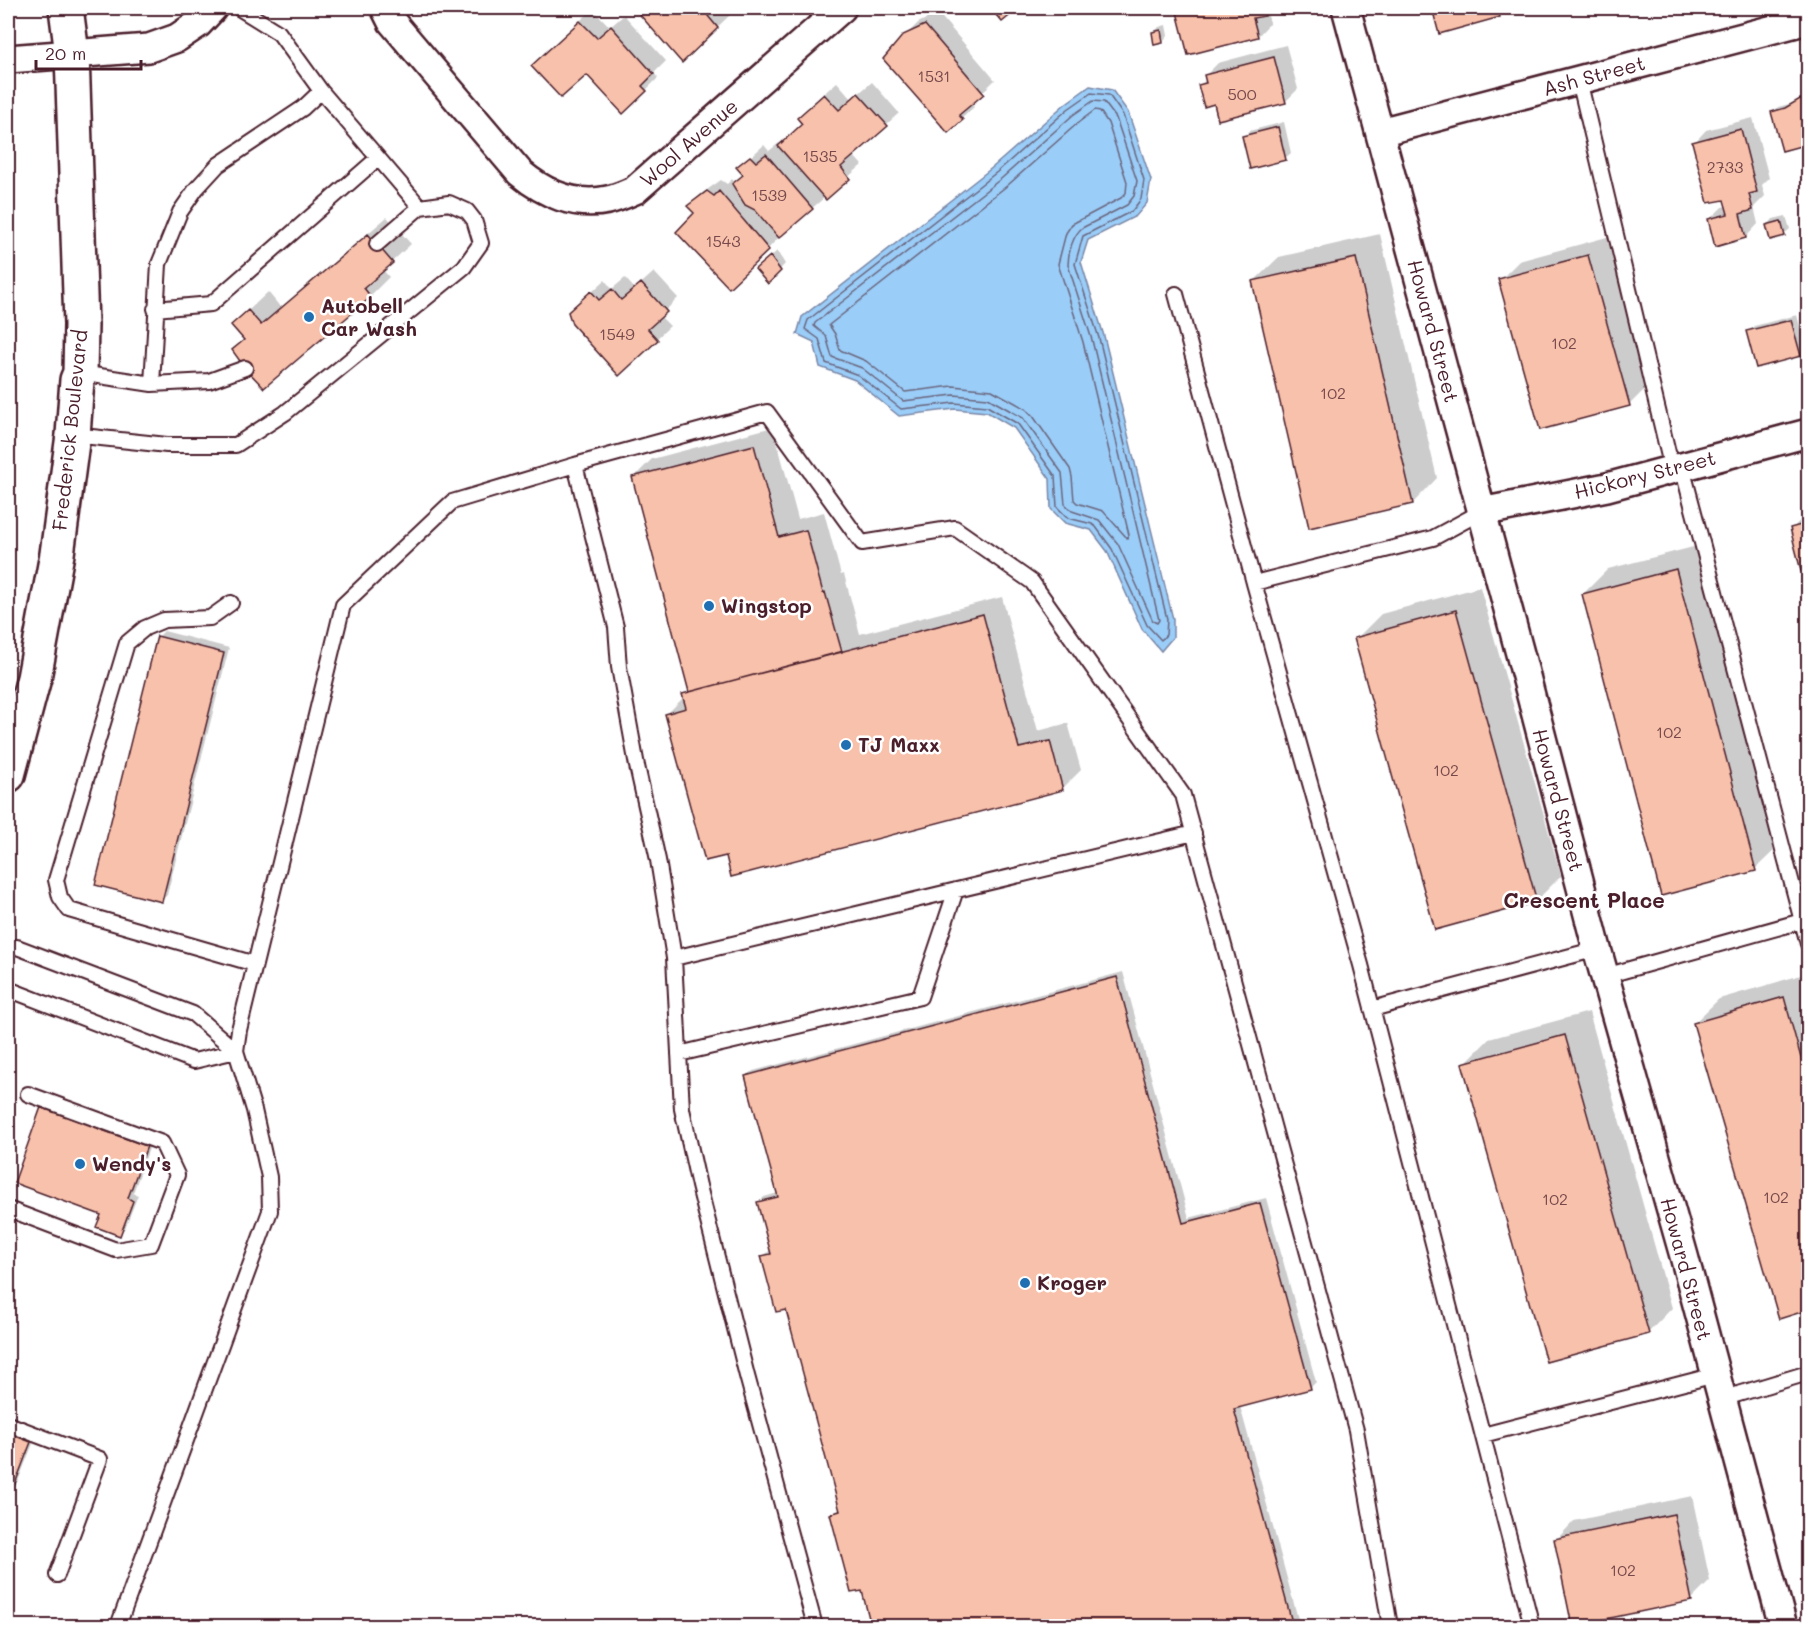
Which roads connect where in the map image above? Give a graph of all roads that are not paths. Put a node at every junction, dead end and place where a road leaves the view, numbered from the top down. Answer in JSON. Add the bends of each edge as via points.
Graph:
{"nodes":[{"id":1,"x":66,"y":8,"type":"edge"},
{"id":2,"x":213,"y":8,"type":"edge"},
{"id":3,"x":239,"y":8,"type":"edge"},
{"id":4,"x":385,"y":8,"type":"edge"},
{"id":5,"x":842,"y":8,"type":"edge"},
{"id":6,"x":1346,"y":8,"type":"edge"},
{"id":7,"x":1809,"y":20,"type":"edge"},
{"id":8,"x":72,"y":54,"type":"junction"},
{"id":9,"x":8,"y":59,"type":"edge"},
{"id":10,"x":1579,"y":80,"type":"junction"},
{"id":11,"x":321,"y":91,"type":"junction"},
{"id":12,"x":1380,"y":132,"type":"junction"},
{"id":13,"x":378,"y":158,"type":"junction"},
{"id":14,"x":420,"y":207,"type":"junction"},
{"id":15,"x":377,"y":244,"type":"dead end"},
{"id":16,"x":1176,"y":294,"type":"dead end"},
{"id":17,"x":155,"y":309,"type":"junction"},
{"id":18,"x":245,"y":368,"type":"dead end"},
{"id":19,"x":80,"y":373,"type":"junction"},
{"id":20,"x":152,"y":384,"type":"junction"},
{"id":21,"x":1809,"y":433,"type":"edge"},
{"id":22,"x":74,"y":435,"type":"junction"},
{"id":23,"x":575,"y":465,"type":"junction"},
{"id":24,"x":1677,"y":468,"type":"junction"},
{"id":25,"x":1481,"y":512,"type":"junction"},
{"id":26,"x":1254,"y":583,"type":"junction"},
{"id":27,"x":231,"y":603,"type":"dead end"},
{"id":28,"x":8,"y":775,"type":"edge"},
{"id":29,"x":1194,"y":833,"type":"junction"},
{"id":30,"x":956,"y":890,"type":"junction"},
{"id":31,"x":1802,"y":921,"type":"junction"},
{"id":32,"x":1809,"y":944,"type":"edge"},
{"id":33,"x":8,"y":948,"type":"edge"},
{"id":34,"x":1597,"y":949,"type":"junction"},
{"id":35,"x":674,"y":958,"type":"junction"},
{"id":36,"x":255,"y":964,"type":"junction"},
{"id":37,"x":1605,"y":976,"type":"junction"},
{"id":38,"x":8,"y":989,"type":"edge"},
{"id":39,"x":1372,"y":1010,"type":"junction"},
{"id":40,"x":236,"y":1051,"type":"junction"},
{"id":41,"x":679,"y":1054,"type":"junction"},
{"id":42,"x":28,"y":1094,"type":"dead end"},
{"id":43,"x":8,"y":1209,"type":"edge"},
{"id":44,"x":1809,"y":1373,"type":"edge"},
{"id":45,"x":1719,"y":1387,"type":"junction"},
{"id":46,"x":8,"y":1424,"type":"edge"},
{"id":47,"x":1483,"y":1435,"type":"junction"},
{"id":48,"x":57,"y":1575,"type":"dead end"},
{"id":49,"x":118,"y":1626,"type":"edge"},
{"id":50,"x":815,"y":1626,"type":"edge"},
{"id":51,"x":1390,"y":1626,"type":"edge"},
{"id":52,"x":1532,"y":1626,"type":"edge"},
{"id":53,"x":1783,"y":1626,"type":"edge"}],
"edges":[{"from":1,"to":8,"type":"main road","name":"Frederick Boulevard"},
{"from":2,"to":8,"type":"street","via":[[177,38],[149,48]]},
{"from":3,"to":11,"type":"lane","via":[[279,33]]},
{"from":4,"to":5,"type":"street","name":"Wool Avenue","via":[[392,22],[519,173],[557,197],[585,202],[608,200],[635,190]]},
{"from":6,"to":12,"type":"street","name":"Howard Street"},
{"from":7,"to":10,"type":"street","name":"Ash Street"},
{"from":8,"to":9,"type":"street"},
{"from":8,"to":19,"type":"main road","name":"Frederick Boulevard"},
{"from":10,"to":12,"type":"street","name":"Ash Street"},
{"from":10,"to":24,"type":"lane"},
{"from":11,"to":13,"type":"lane"},
{"from":11,"to":17,"type":"lane","via":[[303,108],[218,165],[196,189],[180,212],[159,264]]},
{"from":12,"to":25,"type":"street","name":"Howard Street"},
{"from":13,"to":14,"type":"lane"},
{"from":13,"to":17,"type":"lane","via":[[211,304]]},
{"from":14,"to":15,"type":"lane"},
{"from":14,"to":22,"type":"lane","via":[[449,203],[467,211],[481,243],[464,267],[285,413],[236,445],[167,445]]},
{"from":16,"to":26,"type":"lane"},
{"from":17,"to":20,"type":"lane"},
{"from":18,"to":20,"type":"lane","via":[[209,381]]},
{"from":19,"to":20,"type":"lane"},
{"from":19,"to":22,"type":"main road","name":"Frederick Boulevard"},
{"from":21,"to":24,"type":"street","name":"Hickory Street"},
{"from":22,"to":28,"type":"main road","name":"Frederick Boulevard","via":[[34,678]]},
{"from":23,"to":29,"type":"lane","via":[[767,412],[862,543],[955,528],[1032,582],[1183,795]]},
{"from":23,"to":35,"type":"lane","via":[[616,627],[619,667]]},
{"from":23,"to":36,"type":"lane","via":[[452,502],[343,605]]},
{"from":24,"to":25,"type":"street","name":"Hickory Street","via":[[1607,487]]},
{"from":24,"to":31,"type":"lane"},
{"from":25,"to":26,"type":"lane","via":[[1433,538]]},
{"from":25,"to":34,"type":"street","name":"Howard Street"},
{"from":26,"to":39,"type":"lane"},
{"from":27,"to":36,"type":"lane","via":[[210,618],[164,620],[145,628],[127,643],[56,880],[60,897],[69,910]]},
{"from":29,"to":30,"type":"lane"},
{"from":29,"to":51,"type":"lane","via":[[1356,1430]]},
{"from":30,"to":35,"type":"lane"},
{"from":30,"to":41,"type":"lane","via":[[920,997]]},
{"from":31,"to":32,"type":"lane"},
{"from":31,"to":37,"type":"lane"},
{"from":33,"to":40,"type":"lane","via":[[17,947],[193,1014]]},
{"from":34,"to":37,"type":"street","name":"Howard Street"},
{"from":34,"to":39,"type":"lane"},
{"from":35,"to":41,"type":"lane"},
{"from":36,"to":40,"type":"lane"},
{"from":37,"to":45,"type":"street","name":"Howard Street"},
{"from":38,"to":40,"type":"lane","via":[[194,1061]]},
{"from":39,"to":47,"type":"lane"},
{"from":40,"to":49,"type":"lane","via":[[269,1177],[270,1211]]},
{"from":41,"to":50,"type":"lane","via":[[682,1109],[699,1186]]},
{"from":42,"to":43,"type":"lane","via":[[162,1143],[177,1175],[151,1244],[116,1250]]},
{"from":44,"to":45,"type":"lane"},
{"from":45,"to":47,"type":"lane"},
{"from":45,"to":53,"type":"street","name":"Howard Street"},
{"from":46,"to":48,"type":"lane","via":[[100,1458]]},
{"from":47,"to":52,"type":"lane"}]}
